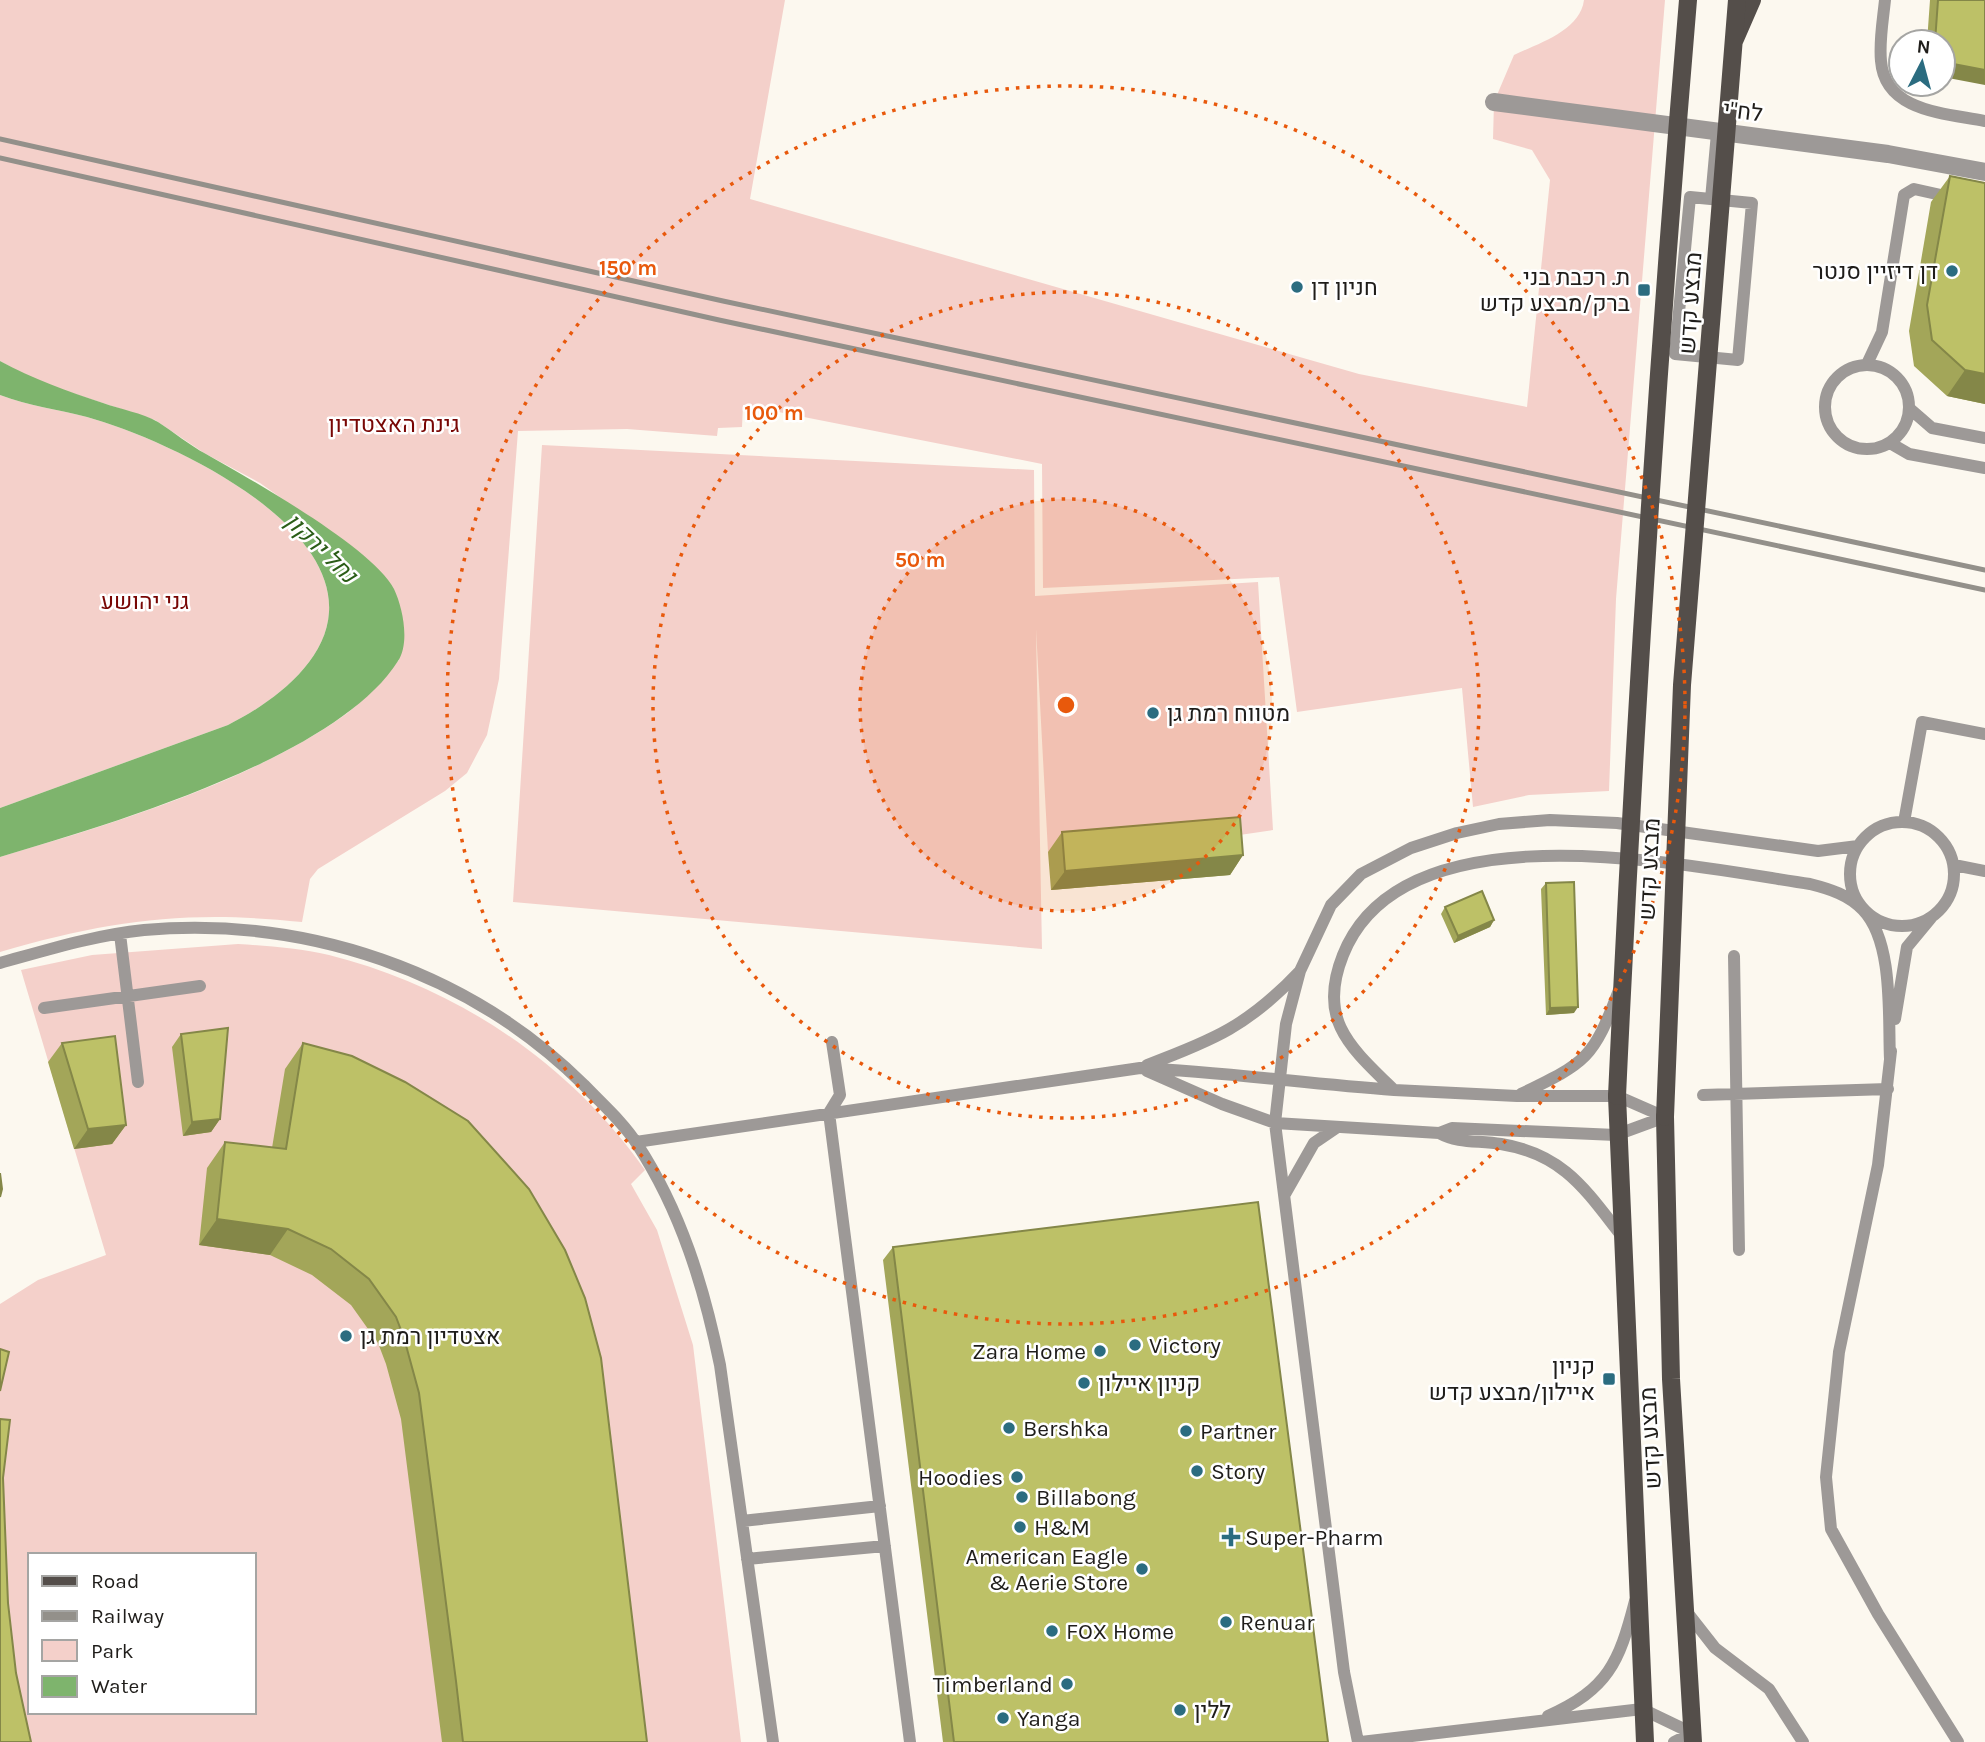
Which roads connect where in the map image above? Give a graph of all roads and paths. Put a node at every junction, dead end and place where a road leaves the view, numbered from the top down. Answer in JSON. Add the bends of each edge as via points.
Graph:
{"nodes":[{"id":1,"x":1688,"y":0,"type":"edge"},
{"id":2,"x":1737,"y":0,"type":"edge"},
{"id":3,"x":1752,"y":0,"type":"edge"},
{"id":4,"x":1885,"y":0,"type":"edge"},
{"id":5,"x":1733,"y":42,"type":"junction"},
{"id":6,"x":1494,"y":102,"type":"dead end"},
{"id":7,"x":1985,"y":121,"type":"edge"},
{"id":8,"x":1717,"y":133,"type":"junction"},
{"id":9,"x":1985,"y":172,"type":"edge"},
{"id":10,"x":1711,"y":199,"type":"junction"},
{"id":11,"x":1961,"y":200,"type":"edge"},
{"id":12,"x":1867,"y":364,"type":"junction"},
{"id":13,"x":1909,"y":408,"type":"junction"},
{"id":14,"x":1985,"y":438,"type":"edge"},
{"id":15,"x":1890,"y":443,"type":"junction"},
{"id":16,"x":1985,"y":468,"type":"edge"},
{"id":17,"x":1985,"y":734,"type":"edge"},
{"id":18,"x":1904,"y":822,"type":"junction"},
{"id":19,"x":1630,"y":825,"type":"junction"},
{"id":20,"x":1858,"y":846,"type":"junction"},
{"id":21,"x":1954,"y":865,"type":"junction"},
{"id":22,"x":1985,"y":871,"type":"edge"},
{"id":23,"x":1864,"y":911,"type":"junction"},
{"id":24,"x":1931,"y":918,"type":"junction"},
{"id":25,"x":120,"y":934,"type":"junction"},
{"id":26,"x":1734,"y":956,"type":"dead end"},
{"id":27,"x":0,"y":963,"type":"edge"},
{"id":28,"x":1300,"y":971,"type":"junction"},
{"id":29,"x":1622,"y":980,"type":"junction"},
{"id":30,"x":200,"y":986,"type":"dead end"},
{"id":31,"x":127,"y":997,"type":"junction"},
{"id":32,"x":44,"y":1008,"type":"dead end"},
{"id":33,"x":832,"y":1042,"type":"dead end"},
{"id":34,"x":1890,"y":1059,"type":"junction"},
{"id":35,"x":1140,"y":1068,"type":"junction"},
{"id":36,"x":1279,"y":1081,"type":"junction"},
{"id":37,"x":138,"y":1082,"type":"dead end"},
{"id":38,"x":1888,"y":1089,"type":"junction"},
{"id":39,"x":1394,"y":1090,"type":"junction"},
{"id":40,"x":1737,"y":1094,"type":"junction"},
{"id":41,"x":1703,"y":1095,"type":"dead end"},
{"id":42,"x":1517,"y":1096,"type":"junction"},
{"id":43,"x":1617,"y":1096,"type":"junction"},
{"id":44,"x":829,"y":1113,"type":"junction"},
{"id":45,"x":1665,"y":1117,"type":"junction"},
{"id":46,"x":1275,"y":1123,"type":"junction"},
{"id":47,"x":1336,"y":1128,"type":"junction"},
{"id":48,"x":1616,"y":1135,"type":"junction"},
{"id":49,"x":1497,"y":1137,"type":"junction"},
{"id":50,"x":636,"y":1142,"type":"junction"},
{"id":51,"x":1285,"y":1194,"type":"junction"},
{"id":52,"x":1621,"y":1235,"type":"junction"},
{"id":53,"x":1740,"y":1250,"type":"dead end"},
{"id":54,"x":880,"y":1506,"type":"junction"},
{"id":55,"x":742,"y":1521,"type":"junction"},
{"id":56,"x":885,"y":1546,"type":"junction"},
{"id":57,"x":747,"y":1559,"type":"junction"},
{"id":58,"x":1637,"y":1594,"type":"junction"},
{"id":59,"x":1685,"y":1609,"type":"junction"},
{"id":60,"x":1642,"y":1709,"type":"junction"},
{"id":61,"x":1536,"y":1722,"type":"junction"},
{"id":62,"x":1693,"y":1738,"type":"edge"},
{"id":63,"x":773,"y":1742,"type":"edge"},
{"id":64,"x":910,"y":1742,"type":"edge"},
{"id":65,"x":1359,"y":1742,"type":"edge"},
{"id":66,"x":1645,"y":1742,"type":"edge"},
{"id":67,"x":1674,"y":1742,"type":"edge"},
{"id":68,"x":1803,"y":1742,"type":"edge"},
{"id":69,"x":1958,"y":1742,"type":"edge"}],
"edges":[{"from":1,"to":19,"type":"main road","name":"מבצע קדש","bridge":true,"via":[[1658,369]]},
{"from":2,"to":5,"type":"main road","name":"מבצע קדש","bridge":true},
{"from":3,"to":5,"type":"main road"},
{"from":4,"to":7,"type":"lane","via":[[1881,60],[1884,78],[1894,94],[1909,104]]},
{"from":5,"to":45,"type":"main road","name":"מבצע קדש","bridge":true,"via":[[1682,685]]},
{"from":6,"to":8,"type":"street","name":"לח\"י"},
{"from":8,"to":9,"type":"street","name":"לח\"י","via":[[1888,154]]},
{"from":8,"to":10,"type":"lane"},
{"from":10,"to":10,"type":"lane","via":[[1689,197],[1675,354],[1738,360],[1752,203]]},
{"from":11,"to":12,"type":"lane","via":[[1914,189],[1904,195],[1882,332]]},
{"from":12,"to":13,"type":"lane","via":[[1880,366],[1902,383]]},
{"from":12,"to":15,"type":"lane","via":[[1835,378],[1824,413],[1837,438],[1849,446],[1863,449]]},
{"from":13,"to":14,"type":"lane","via":[[1933,428]]},
{"from":13,"to":15,"type":"lane","via":[[1900,433]]},
{"from":15,"to":16,"type":"lane","via":[[1909,454]]},
{"from":17,"to":18,"type":"lane","via":[[1922,722]]},
{"from":18,"to":20,"type":"lane","via":[[1878,828]]},
{"from":18,"to":21,"type":"lane","via":[[1936,835]]},
{"from":19,"to":20,"type":"lane","via":[[1818,851]]},
{"from":19,"to":28,"type":"lane","via":[[1550,820],[1499,824],[1411,848],[1361,874],[1331,905]]},
{"from":19,"to":29,"type":"main road","name":"מבצע קדש","bridge":true},
{"from":20,"to":23,"type":"lane","via":[[1850,880]]},
{"from":21,"to":22,"type":"lane"},
{"from":21,"to":24,"type":"lane","via":[[1950,895]]},
{"from":23,"to":24,"type":"lane","via":[[1879,922],[1896,926]]},
{"from":23,"to":34,"type":"lane","via":[[1880,940],[1886,973]]},
{"from":23,"to":39,"type":"lane","via":[[1839,892],[1810,884],[1614,857],[1551,854],[1504,858],[1424,879],[1382,902],[1358,925],[1334,978],[1333,1005],[1339,1028],[1353,1051]]},
{"from":24,"to":34,"type":"lane","via":[[1906,947]]},
{"from":25,"to":27,"type":"lane"},
{"from":25,"to":31,"type":"lane"},
{"from":25,"to":50,"type":"lane","via":[[200,928],[262,931],[357,950],[414,970],[456,990],[543,1046]]},
{"from":26,"to":40,"type":"lane"},
{"from":28,"to":35,"type":"lane","via":[[1270,1003],[1235,1028]]},
{"from":28,"to":36,"type":"lane","via":[[1286,1024]]},
{"from":29,"to":42,"type":"lane","via":[[1604,1030],[1591,1051],[1577,1066]]},
{"from":29,"to":43,"type":"main road","name":"מבצע קדש","bridge":true},
{"from":30,"to":31,"type":"lane"},
{"from":31,"to":32,"type":"lane"},
{"from":31,"to":37,"type":"lane"},
{"from":33,"to":44,"type":"lane","via":[[840,1096]]},
{"from":34,"to":38,"type":"lane"},
{"from":35,"to":36,"type":"lane"},
{"from":35,"to":44,"type":"lane"},
{"from":35,"to":46,"type":"lane"},
{"from":36,"to":39,"type":"lane"},
{"from":36,"to":46,"type":"lane"},
{"from":38,"to":40,"type":"lane"},
{"from":38,"to":69,"type":"lane","via":[[1878,1165],[1839,1352],[1826,1477],[1831,1529]]},
{"from":39,"to":42,"type":"lane"},
{"from":40,"to":41,"type":"lane"},
{"from":40,"to":53,"type":"lane"},
{"from":42,"to":43,"type":"lane"},
{"from":43,"to":45,"type":"lane"},
{"from":43,"to":48,"type":"main road","name":"מבצע קדש"},
{"from":44,"to":50,"type":"lane"},
{"from":44,"to":54,"type":"lane"},
{"from":45,"to":48,"type":"lane"},
{"from":45,"to":59,"type":"main road","name":"מבצע קדש","via":[[1671,1379]]},
{"from":46,"to":47,"type":"lane"},
{"from":46,"to":51,"type":"lane"},
{"from":47,"to":49,"type":"lane","via":[[1439,1133],[1452,1140]]},
{"from":47,"to":51,"type":"lane","via":[[1314,1143]]},
{"from":48,"to":49,"type":"lane"},
{"from":48,"to":52,"type":"main road","name":"מבצע קדש"},
{"from":49,"to":52,"type":"lane","via":[[1565,1168]]},
{"from":50,"to":55,"type":"lane","via":[[663,1190],[708,1306]]},
{"from":51,"to":65,"type":"lane","via":[[1344,1672]]},
{"from":52,"to":58,"type":"main road","name":"מבצע קדש"},
{"from":54,"to":55,"type":"lane"},
{"from":54,"to":56,"type":"lane"},
{"from":55,"to":57,"type":"lane"},
{"from":56,"to":57,"type":"lane"},
{"from":56,"to":64,"type":"lane"},
{"from":57,"to":63,"type":"lane"},
{"from":58,"to":60,"type":"main road","name":"מבצע קדש"},
{"from":58,"to":61,"type":"lane","via":[[1623,1646],[1598,1688]]},
{"from":59,"to":62,"type":"main road","name":"מבצע קדש"},
{"from":59,"to":68,"type":"lane","via":[[1715,1648],[1769,1689]]},
{"from":60,"to":61,"type":"lane"},
{"from":60,"to":62,"type":"lane"},
{"from":60,"to":66,"type":"main road","name":"מבצע קדש"},
{"from":61,"to":65,"type":"lane"},
{"from":62,"to":67,"type":"lane"}]}
